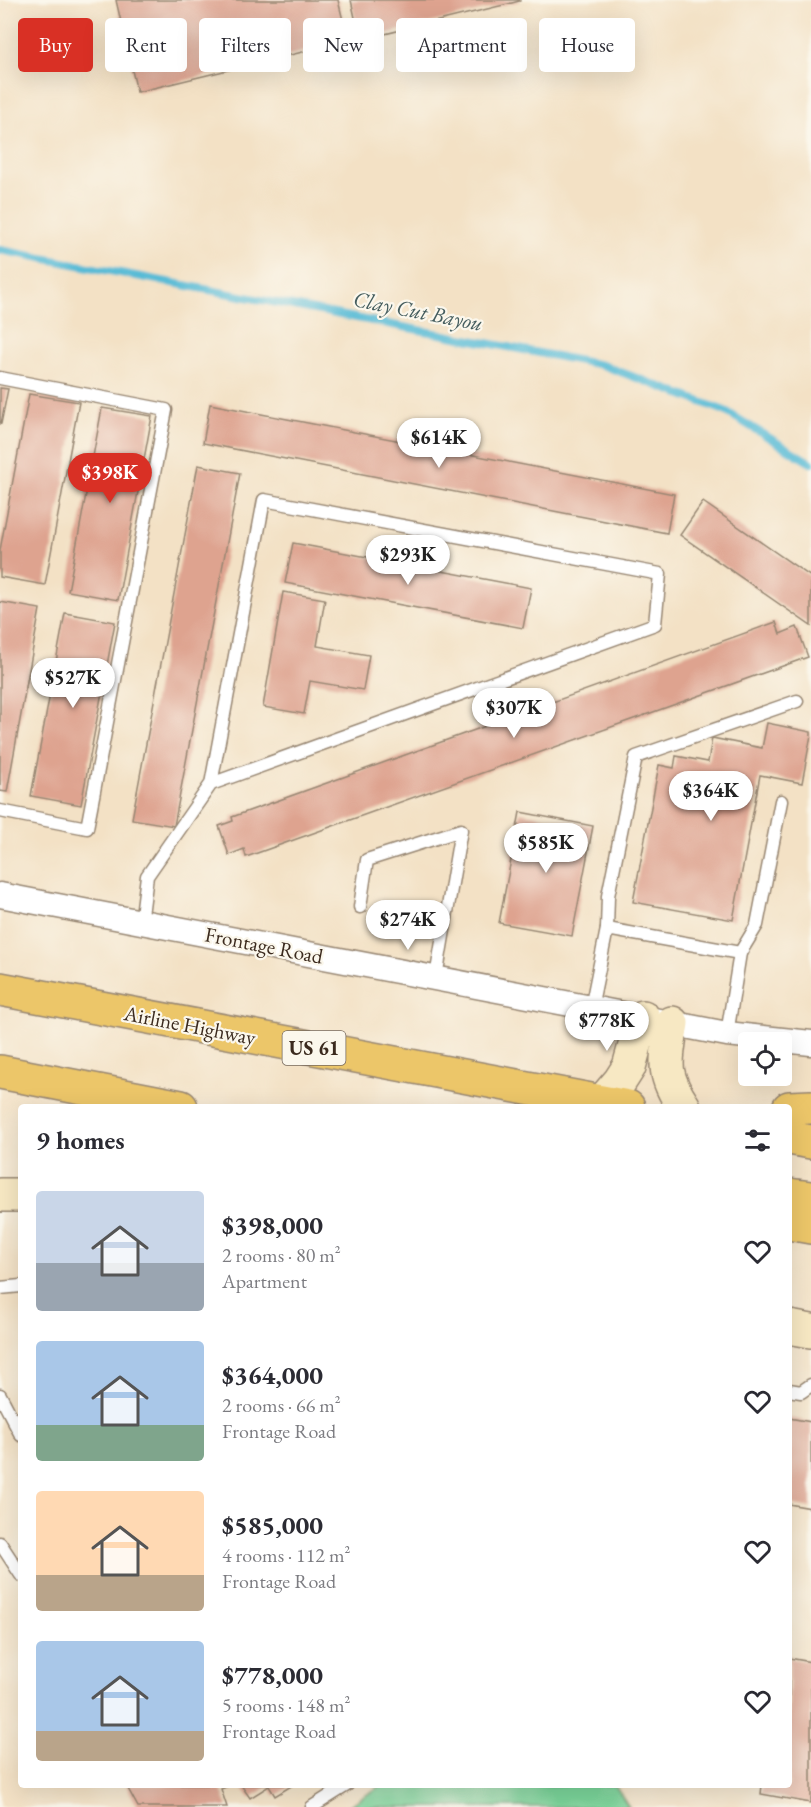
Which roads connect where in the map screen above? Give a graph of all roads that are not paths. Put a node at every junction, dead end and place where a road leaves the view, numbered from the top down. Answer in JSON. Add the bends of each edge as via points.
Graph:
{"nodes":[{"id":1,"x":0,"y":378,"type":"edge"},
{"id":2,"x":796,"y":701,"type":"dead end"},
{"id":3,"x":211,"y":784,"type":"junction"},
{"id":4,"x":781,"y":801,"type":"dead end"},
{"id":5,"x":0,"y":811,"type":"edge"},
{"id":6,"x":0,"y":895,"type":"edge"},
{"id":7,"x":360,"y":907,"type":"dead end"},
{"id":8,"x":141,"y":922,"type":"junction"},
{"id":9,"x":607,"y":929,"type":"junction"},
{"id":10,"x":740,"y":953,"type":"junction"},
{"id":11,"x":436,"y":977,"type":"junction"},
{"id":12,"x":0,"y":989,"type":"edge"},
{"id":13,"x":591,"y":1008,"type":"junction"},
{"id":14,"x":657,"y":1020,"type":"junction"},
{"id":15,"x":727,"y":1034,"type":"junction"},
{"id":16,"x":811,"y":1043,"type":"edge"},
{"id":17,"x":0,"y":1072,"type":"edge"},
{"id":18,"x":166,"y":1104,"type":"edge"},
{"id":19,"x":610,"y":1104,"type":"edge"},
{"id":20,"x":615,"y":1104,"type":"edge"},
{"id":21,"x":682,"y":1104,"type":"edge"},
{"id":22,"x":811,"y":1107,"type":"edge"},
{"id":23,"x":792,"y":1108,"type":"edge"},
{"id":24,"x":792,"y":1139,"type":"edge"},
{"id":25,"x":811,"y":1142,"type":"edge"},
{"id":26,"x":0,"y":1195,"type":"edge"},
{"id":27,"x":18,"y":1195,"type":"edge"},
{"id":28,"x":792,"y":1195,"type":"edge"},
{"id":29,"x":811,"y":1198,"type":"edge"},
{"id":30,"x":792,"y":1224,"type":"edge"},
{"id":31,"x":811,"y":1227,"type":"edge"},
{"id":32,"x":18,"y":1286,"type":"edge"},
{"id":33,"x":0,"y":1288,"type":"edge"},
{"id":34,"x":792,"y":1328,"type":"edge"},
{"id":35,"x":811,"y":1331,"type":"edge"},
{"id":36,"x":811,"y":1385,"type":"edge"},
{"id":37,"x":792,"y":1390,"type":"edge"},
{"id":38,"x":0,"y":1395,"type":"edge"},
{"id":39,"x":18,"y":1429,"type":"edge"},
{"id":40,"x":0,"y":1543,"type":"edge"},
{"id":41,"x":18,"y":1570,"type":"edge"},
{"id":42,"x":342,"y":1788,"type":"edge"},
{"id":43,"x":312,"y":1807,"type":"edge"}],
"edges":[{"from":1,"to":5,"type":"lane","via":[[166,410],[87,828]]},
{"from":2,"to":9,"type":"lane","via":[[636,757],[608,896]]},
{"from":3,"to":3,"type":"lane","via":[[655,624],[660,574],[264,500]]},
{"from":3,"to":8,"type":"lane","via":[[147,876]]},
{"from":4,"to":10,"type":"lane","via":[[757,925]]},
{"from":6,"to":8,"type":"street","name":"Frontage Road"},
{"from":7,"to":11,"type":"lane","via":[[367,860],[461,830]]},
{"from":8,"to":11,"type":"street","name":"Frontage Road"},
{"from":9,"to":10,"type":"lane"},
{"from":9,"to":13,"type":"lane"},
{"from":10,"to":15,"type":"lane"},
{"from":11,"to":13,"type":"street","name":"Frontage Road"},
{"from":12,"to":19,"type":"highway","name":"Airline Highway","number":"US 61"},
{"from":13,"to":14,"type":"street","name":"Frontage Road"},
{"from":14,"to":15,"type":"street","name":"Frontage Road"},
{"from":14,"to":20,"type":"street","via":[[620,1081]]},
{"from":14,"to":21,"type":"street","via":[[671,1088]]},
{"from":15,"to":16,"type":"street","name":"Frontage Road"},
{"from":17,"to":18,"type":"highway"},
{"from":22,"to":23,"type":"highway"},
{"from":24,"to":25,"type":"highway"},
{"from":26,"to":27,"type":"street"},
{"from":28,"to":29,"type":"highway"},
{"from":30,"to":31,"type":"highway"},
{"from":32,"to":33,"type":"lane"},
{"from":34,"to":35,"type":"street"},
{"from":36,"to":37,"type":"lane","via":[[801,1392]]},
{"from":38,"to":39,"type":"lane"},
{"from":40,"to":41,"type":"lane"},
{"from":42,"to":43,"type":"lane"}]}
